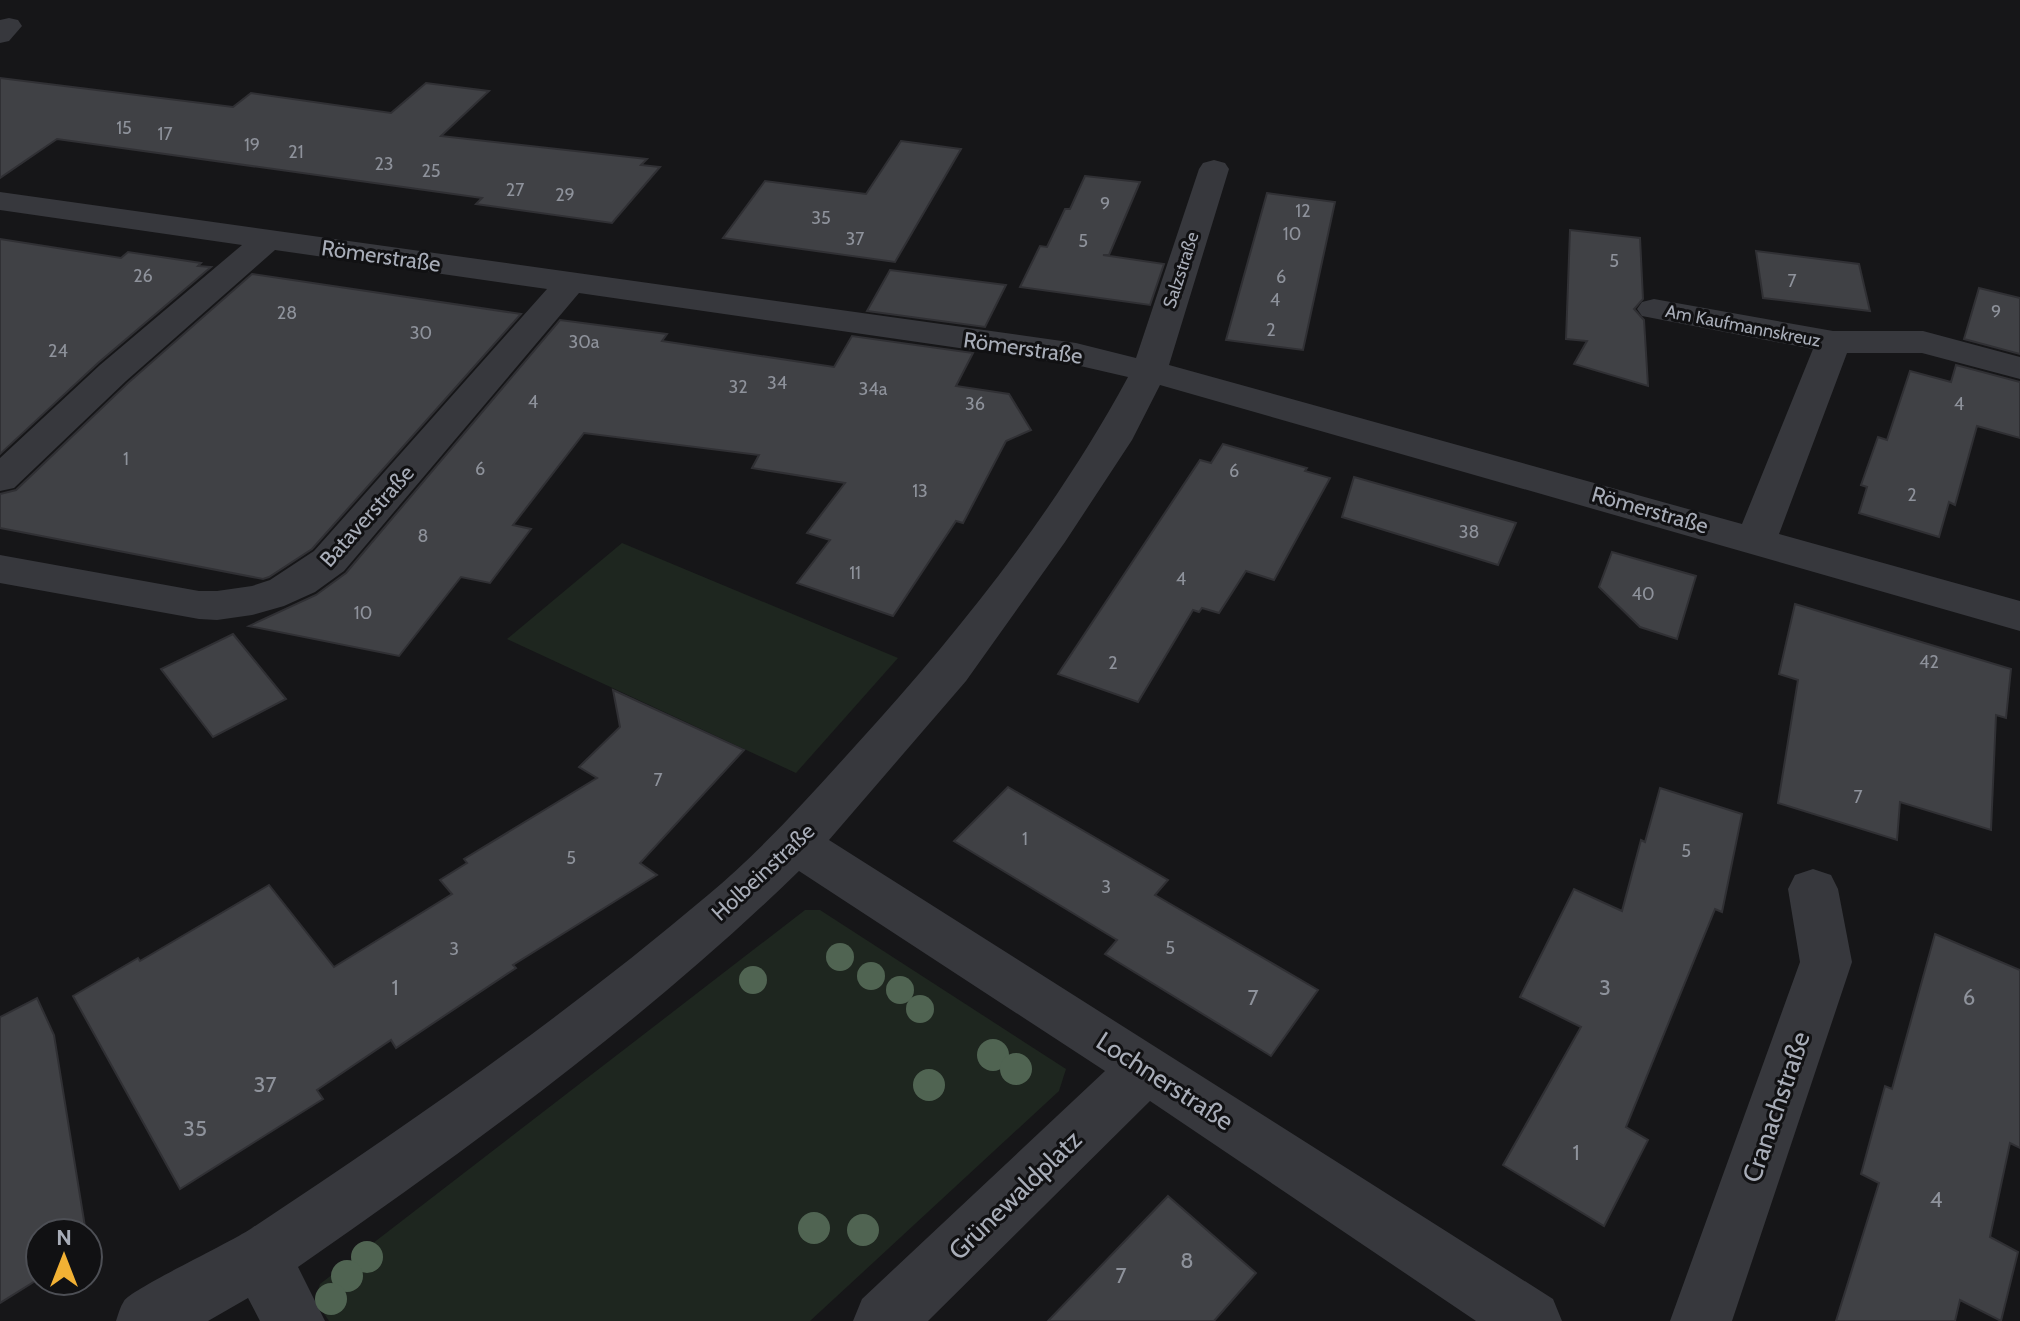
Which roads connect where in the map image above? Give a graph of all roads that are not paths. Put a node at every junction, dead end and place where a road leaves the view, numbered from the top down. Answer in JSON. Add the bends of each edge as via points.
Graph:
{"nodes":[{"id":1,"x":1214,"y":169,"type":"dead end"},
{"id":2,"x":0,"y":201,"type":"edge"},
{"id":3,"x":267,"y":240,"type":"junction"},
{"id":4,"x":569,"y":284,"type":"junction"},
{"id":5,"x":1654,"y":309,"type":"dead end"},
{"id":6,"x":1833,"y":342,"type":"junction"},
{"id":7,"x":2020,"y":368,"type":"edge"},
{"id":8,"x":1149,"y":371,"type":"junction"},
{"id":9,"x":0,"y":479,"type":"edge"},
{"id":10,"x":1756,"y":540,"type":"junction"},
{"id":11,"x":0,"y":569,"type":"edge"},
{"id":12,"x":2020,"y":616,"type":"edge"},
{"id":13,"x":796,"y":844,"type":"junction"},
{"id":14,"x":1813,"y":889,"type":"dead end"},
{"id":15,"x":1146,"y":1068,"type":"junction"},
{"id":16,"x":260,"y":1258,"type":"junction"},
{"id":17,"x":147,"y":1321,"type":"edge"},
{"id":18,"x":294,"y":1321,"type":"edge"},
{"id":19,"x":884,"y":1321,"type":"edge"},
{"id":20,"x":1531,"y":1321,"type":"edge"},
{"id":21,"x":1701,"y":1321,"type":"edge"}],
"edges":[{"from":1,"to":8,"type":"street","name":"Salzstraße"},
{"from":2,"to":3,"type":"street","name":"Römerstraße"},
{"from":3,"to":4,"type":"street","name":"Römerstraße"},
{"from":3,"to":9,"type":"street"},
{"from":4,"to":8,"type":"street","name":"Römerstraße","via":[[1076,354]]},
{"from":4,"to":11,"type":"street","name":"Bataverstraße","via":[[329,561],[300,583],[241,603],[199,605]]},
{"from":5,"to":6,"type":"street","name":"Am Kaufmannskreuz"},
{"from":6,"to":7,"type":"street","name":"Am Kaufmannskreuz","via":[[1923,342]]},
{"from":6,"to":10,"type":"street","name":"Am Kaufmannskreuz"},
{"from":8,"to":10,"type":"street","name":"Römerstraße"},
{"from":8,"to":13,"type":"street","name":"Holbeinstraße","via":[[1113,440],[950,670]]},
{"from":10,"to":12,"type":"street","name":"Römerstraße"},
{"from":13,"to":15,"type":"street","name":"Lochnerstraße"},
{"from":13,"to":16,"type":"street","name":"Holbeinstraße","via":[[726,910],[598,1013],[394,1167]]},
{"from":14,"to":21,"type":"street","name":"Cranachstraße","via":[[1826,962]]},
{"from":15,"to":19,"type":"street","name":"Grünewaldplatz"},
{"from":15,"to":20,"type":"street","name":"Lochnerstraße"},
{"from":16,"to":17,"type":"street","name":"Holbeinstraße"},
{"from":16,"to":18,"type":"street"}]}
